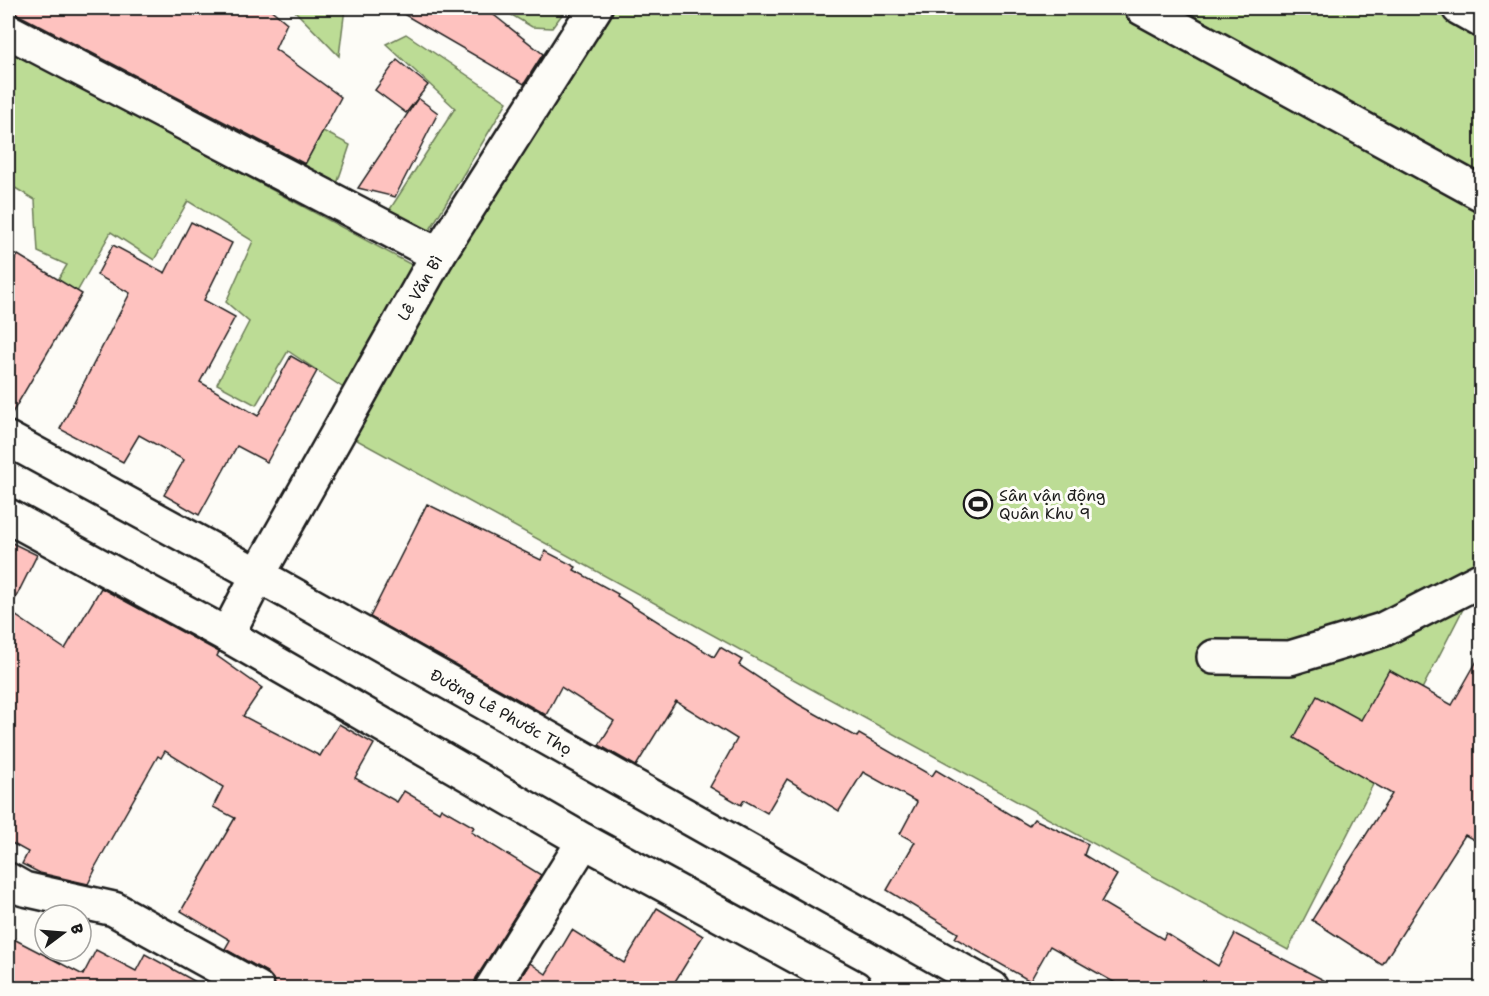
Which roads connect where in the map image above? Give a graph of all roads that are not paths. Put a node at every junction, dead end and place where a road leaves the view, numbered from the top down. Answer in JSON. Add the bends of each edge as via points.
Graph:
{"nodes":[{"id":1,"x":595,"y":8,"type":"edge"},
{"id":2,"x":1142,"y":8,"type":"edge"},
{"id":3,"x":1459,"y":8,"type":"edge"},
{"id":4,"x":1482,"y":21,"type":"edge"},
{"id":5,"x":8,"y":31,"type":"edge"},
{"id":6,"x":1482,"y":194,"type":"edge"},
{"id":7,"x":438,"y":255,"type":"junction"},
{"id":8,"x":8,"y":439,"type":"edge"},
{"id":9,"x":8,"y":516,"type":"edge"},
{"id":10,"x":258,"y":575,"type":"junction"},
{"id":11,"x":1482,"y":579,"type":"edge"},
{"id":12,"x":227,"y":635,"type":"junction"},
{"id":13,"x":1214,"y":657,"type":"dead end"},
{"id":14,"x":584,"y":841,"type":"junction"},
{"id":15,"x":8,"y":880,"type":"edge"},
{"id":16,"x":256,"y":988,"type":"edge"},
{"id":17,"x":492,"y":988,"type":"edge"},
{"id":18,"x":855,"y":988,"type":"edge"},
{"id":19,"x":992,"y":988,"type":"edge"}],
"edges":[{"from":1,"to":7,"type":"street","name":"Lê Văn Bì"},
{"from":2,"to":6,"type":"street"},
{"from":3,"to":4,"type":"street"},
{"from":5,"to":7,"type":"street"},
{"from":7,"to":10,"type":"street","name":"Lê Văn Bì"},
{"from":8,"to":10,"type":"street","name":"Đường Lê Phước Thọ"},
{"from":9,"to":12,"type":"street"},
{"from":10,"to":12,"type":"street","name":"Lê Văn Bì"},
{"from":10,"to":19,"type":"street","name":"Đường Lê Phước Thọ"},
{"from":11,"to":13,"type":"street","via":[[1382,630],[1290,658]]},
{"from":12,"to":14,"type":"street"},
{"from":14,"to":17,"type":"street"},
{"from":14,"to":18,"type":"street"},
{"from":15,"to":16,"type":"street","via":[[24,889],[114,909]]}]}
